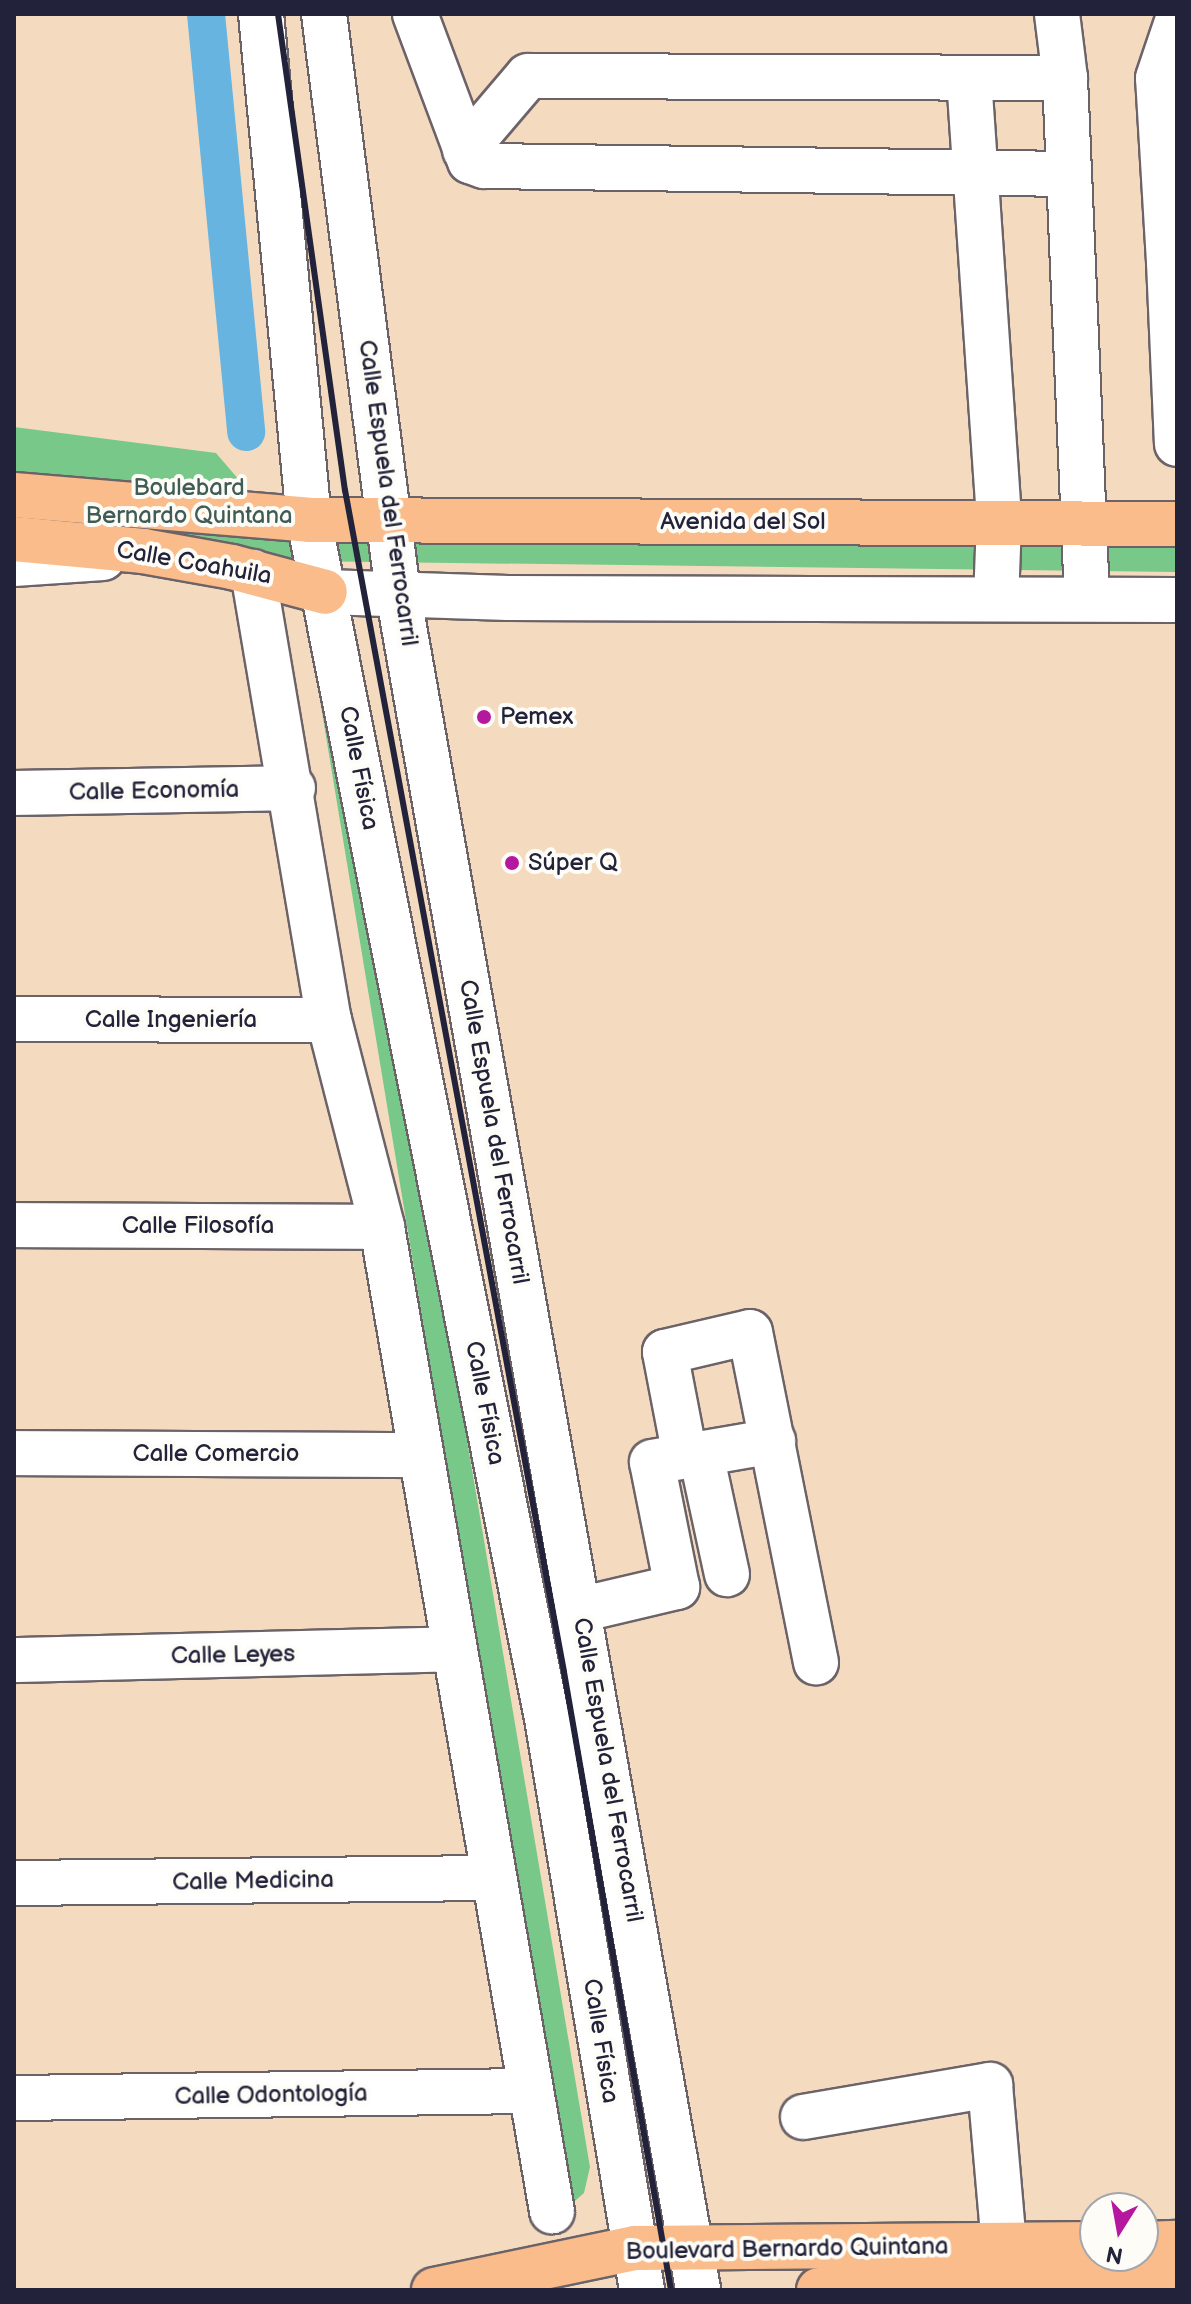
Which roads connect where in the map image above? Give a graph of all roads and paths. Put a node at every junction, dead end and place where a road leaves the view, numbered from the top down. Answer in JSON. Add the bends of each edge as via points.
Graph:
{"nodes":[{"id":1,"x":261,"y":14,"type":"edge"},
{"id":2,"x":324,"y":14,"type":"edge"},
{"id":3,"x":415,"y":14,"type":"edge"},
{"id":4,"x":1057,"y":14,"type":"edge"},
{"id":5,"x":1177,"y":22,"type":"edge"},
{"id":6,"x":969,"y":78,"type":"junction"},
{"id":7,"x":1065,"y":78,"type":"junction"},
{"id":8,"x":465,"y":150,"type":"junction"},
{"id":9,"x":1068,"y":174,"type":"junction"},
{"id":10,"x":977,"y":175,"type":"junction"},
{"id":11,"x":1173,"y":262,"type":"edge"},
{"id":12,"x":1177,"y":444,"type":"edge"},
{"id":13,"x":14,"y":495,"type":"edge"},
{"id":14,"x":152,"y":506,"type":"junction"},
{"id":15,"x":390,"y":517,"type":"junction"},
{"id":16,"x":309,"y":520,"type":"junction"},
{"id":17,"x":999,"y":522,"type":"junction"},
{"id":18,"x":1085,"y":524,"type":"junction"},
{"id":19,"x":1177,"y":524,"type":"edge"},
{"id":20,"x":14,"y":539,"type":"edge"},
{"id":21,"x":143,"y":551,"type":"junction"},
{"id":22,"x":14,"y":564,"type":"edge"},
{"id":23,"x":253,"y":572,"type":"junction"},
{"id":24,"x":1176,"y":591,"type":"edge"},
{"id":25,"x":325,"y":592,"type":"junction"},
{"id":26,"x":398,"y":593,"type":"junction"},
{"id":27,"x":996,"y":599,"type":"junction"},
{"id":28,"x":1087,"y":599,"type":"junction"},
{"id":29,"x":293,"y":788,"type":"junction"},
{"id":30,"x":14,"y":793,"type":"edge"},
{"id":31,"x":14,"y":1019,"type":"edge"},
{"id":32,"x":329,"y":1020,"type":"junction"},
{"id":33,"x":14,"y":1225,"type":"edge"},
{"id":34,"x":382,"y":1227,"type":"junction"},
{"id":35,"x":773,"y":1441,"type":"junction"},
{"id":36,"x":14,"y":1453,"type":"edge"},
{"id":37,"x":419,"y":1455,"type":"junction"},
{"id":38,"x":693,"y":1455,"type":"junction"},
{"id":39,"x":727,"y":1574,"type":"dead end"},
{"id":40,"x":579,"y":1610,"type":"junction"},
{"id":41,"x":452,"y":1649,"type":"junction"},
{"id":42,"x":14,"y":1660,"type":"edge"},
{"id":43,"x":816,"y":1662,"type":"dead end"},
{"id":44,"x":492,"y":1878,"type":"junction"},
{"id":45,"x":14,"y":1883,"type":"edge"},
{"id":46,"x":528,"y":2091,"type":"junction"},
{"id":47,"x":14,"y":2098,"type":"edge"},
{"id":48,"x":803,"y":2117,"type":"dead end"},
{"id":49,"x":552,"y":2211,"type":"dead end"},
{"id":50,"x":1079,"y":2244,"type":"edge"},
{"id":51,"x":692,"y":2245,"type":"junction"},
{"id":52,"x":1004,"y":2246,"type":"junction"},
{"id":53,"x":635,"y":2248,"type":"junction"},
{"id":54,"x":1177,"y":2282,"type":"edge"},
{"id":55,"x":434,"y":2290,"type":"edge"},
{"id":56,"x":642,"y":2290,"type":"edge"},
{"id":57,"x":698,"y":2290,"type":"edge"},
{"id":58,"x":819,"y":2290,"type":"edge"}],
"edges":[{"from":1,"to":16,"type":"street"},
{"from":2,"to":15,"type":"street","name":"Calle Espuela del Ferrocarril"},
{"from":3,"to":8,"type":"street"},
{"from":4,"to":7,"type":"street"},
{"from":5,"to":11,"type":"street","via":[[1158,78]]},
{"from":6,"to":7,"type":"street"},
{"from":6,"to":8,"type":"street","via":[[528,76]]},
{"from":6,"to":10,"type":"street"},
{"from":7,"to":9,"type":"street"},
{"from":8,"to":10,"type":"street","via":[[470,161],[484,166]]},
{"from":9,"to":10,"type":"street"},
{"from":9,"to":18,"type":"street"},
{"from":10,"to":17,"type":"street"},
{"from":11,"to":12,"type":"street"},
{"from":13,"to":14,"type":"main road","name":"Calle Coahuila"},
{"from":14,"to":16,"type":"main road","name":"Calle Coahuila"},
{"from":14,"to":21,"type":"street"},
{"from":15,"to":16,"type":"main road","name":"Avenida del Sol"},
{"from":15,"to":17,"type":"main road","name":"Avenida del Sol"},
{"from":15,"to":26,"type":"street","name":"Calle Espuela del Ferrocarril"},
{"from":16,"to":25,"type":"street","name":"Calle Física"},
{"from":17,"to":18,"type":"main road","name":"Avenida del Sol"},
{"from":17,"to":27,"type":"street"},
{"from":18,"to":19,"type":"main road","name":"Avenida del Sol"},
{"from":18,"to":28,"type":"street"},
{"from":20,"to":21,"type":"main road","name":"Calle Coahuila"},
{"from":21,"to":22,"type":"street","via":[[73,563]]},
{"from":21,"to":23,"type":"main road","name":"Calle Coahuila"},
{"from":23,"to":25,"type":"main road","name":"Calle Coahuila"},
{"from":23,"to":29,"type":"street"},
{"from":24,"to":28,"type":"street"},
{"from":25,"to":26,"type":"street"},
{"from":25,"to":53,"type":"street","name":"Calle Física","via":[[548,1724]]},
{"from":26,"to":27,"type":"street"},
{"from":26,"to":40,"type":"street","name":"Calle Espuela del Ferrocarril"},
{"from":27,"to":28,"type":"street"},
{"from":29,"to":30,"type":"street","name":"Calle Economía"},
{"from":29,"to":32,"type":"street"},
{"from":31,"to":32,"type":"street","name":"Calle Ingeniería"},
{"from":32,"to":34,"type":"street"},
{"from":33,"to":34,"type":"street","name":"Calle Filosofía"},
{"from":34,"to":37,"type":"street"},
{"from":35,"to":38,"type":"street"},
{"from":35,"to":38,"type":"street","via":[[750,1332],[665,1352]]},
{"from":35,"to":43,"type":"street"},
{"from":36,"to":37,"type":"street","name":"Calle Comercio"},
{"from":37,"to":41,"type":"street"},
{"from":38,"to":39,"type":"street"},
{"from":38,"to":40,"type":"street","via":[[652,1462],[677,1587]]},
{"from":40,"to":51,"type":"street","name":"Calle Espuela del Ferrocarril"},
{"from":41,"to":42,"type":"street","name":"Calle Leyes"},
{"from":41,"to":44,"type":"street"},
{"from":44,"to":45,"type":"street","name":"Calle Medicina"},
{"from":44,"to":46,"type":"street"},
{"from":46,"to":47,"type":"street","name":"Calle Odontología"},
{"from":46,"to":49,"type":"street"},
{"from":48,"to":52,"type":"street","via":[[990,2085]]},
{"from":50,"to":52,"type":"main road","name":"Boulevard Bernardo Quintana"},
{"from":51,"to":52,"type":"main road","name":"Boulevard Bernardo Quintana"},
{"from":51,"to":53,"type":"main road","name":"Boulevard Bernardo Quintana"},
{"from":51,"to":57,"type":"street","name":"Calle Espuela del Ferrocarril"},
{"from":53,"to":55,"type":"main road","name":"Boulevard Bernardo Quintana"},
{"from":53,"to":56,"type":"street","name":"Calle Física"},
{"from":54,"to":58,"type":"main road"}]}
